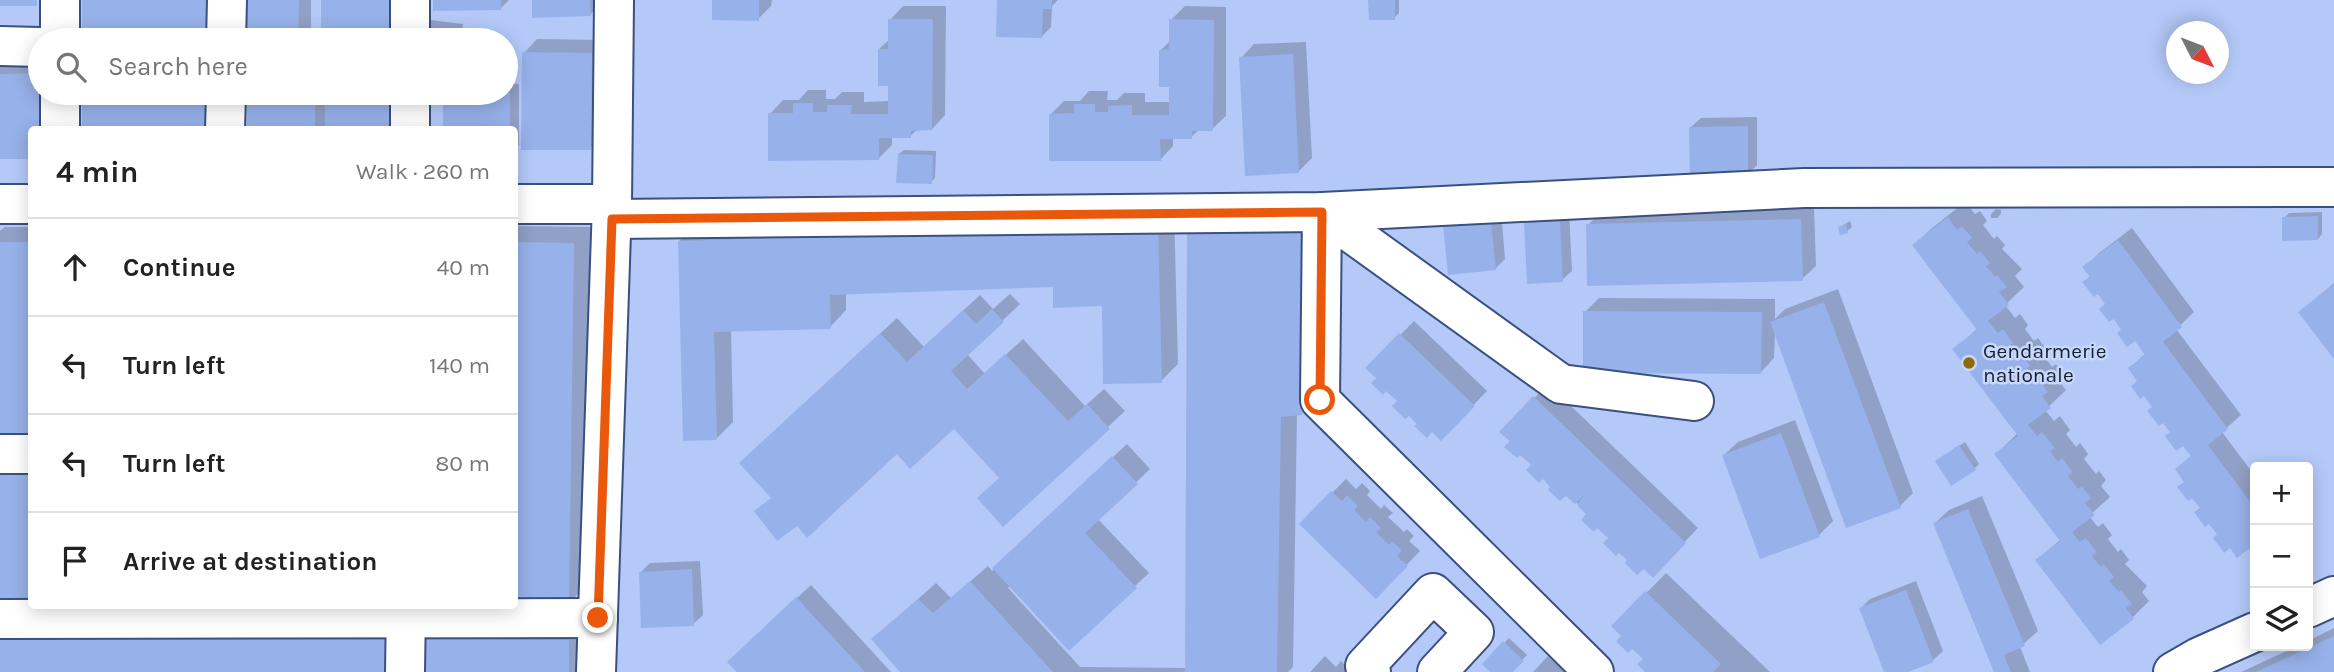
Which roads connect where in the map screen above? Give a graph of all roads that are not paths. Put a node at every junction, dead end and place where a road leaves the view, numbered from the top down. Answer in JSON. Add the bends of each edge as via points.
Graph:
{"nodes":[{"id":1,"x":60,"y":0,"type":"edge"},
{"id":2,"x":227,"y":0,"type":"edge"},
{"id":3,"x":410,"y":0,"type":"edge"},
{"id":4,"x":614,"y":0,"type":"edge"},
{"id":5,"x":60,"y":28,"type":"edge"},
{"id":6,"x":226,"y":28,"type":"edge"},
{"id":7,"x":410,"y":28,"type":"edge"},
{"id":8,"x":0,"y":46,"type":"edge"},
{"id":9,"x":28,"y":47,"type":"edge"},
{"id":10,"x":60,"y":105,"type":"edge"},
{"id":11,"x":226,"y":105,"type":"edge"},
{"id":12,"x":410,"y":105,"type":"edge"},
{"id":13,"x":60,"y":126,"type":"edge"},
{"id":14,"x":225,"y":126,"type":"edge"},
{"id":15,"x":410,"y":126,"type":"edge"},
{"id":16,"x":2334,"y":187,"type":"edge"},
{"id":17,"x":0,"y":204,"type":"edge"},
{"id":18,"x":28,"y":204,"type":"edge"},
{"id":19,"x":518,"y":204,"type":"edge"},
{"id":20,"x":612,"y":211,"type":"junction"},
{"id":21,"x":1322,"y":212,"type":"junction"},
{"id":22,"x":1694,"y":401,"type":"dead end"},
{"id":23,"x":0,"y":454,"type":"edge"},
{"id":24,"x":28,"y":454,"type":"edge"},
{"id":25,"x":2334,"y":596,"type":"edge"},
{"id":26,"x":2313,"y":606,"type":"edge"},
{"id":27,"x":406,"y":612,"type":"edge"},
{"id":28,"x":0,"y":618,"type":"edge"},
{"id":29,"x":598,"y":618,"type":"junction"},
{"id":30,"x":2250,"y":634,"type":"edge"},
{"id":31,"x":405,"y":672,"type":"edge"},
{"id":32,"x":596,"y":672,"type":"edge"},
{"id":33,"x":1371,"y":672,"type":"edge"},
{"id":34,"x":1437,"y":672,"type":"edge"},
{"id":35,"x":1594,"y":672,"type":"edge"},
{"id":36,"x":2173,"y":672,"type":"edge"}],
"edges":[{"from":1,"to":5,"type":"street"},
{"from":2,"to":6,"type":"street"},
{"from":3,"to":7,"type":"street"},
{"from":4,"to":20,"type":"street"},
{"from":8,"to":9,"type":"street"},
{"from":10,"to":13,"type":"street"},
{"from":11,"to":14,"type":"street"},
{"from":12,"to":15,"type":"street"},
{"from":16,"to":21,"type":"street","via":[[1804,188]]},
{"from":17,"to":18,"type":"street"},
{"from":19,"to":20,"type":"street"},
{"from":20,"to":21,"type":"street"},
{"from":20,"to":29,"type":"street"},
{"from":21,"to":22,"type":"street","via":[[1561,384]]},
{"from":21,"to":35,"type":"street","via":[[1320,400]]},
{"from":23,"to":24,"type":"street"},
{"from":25,"to":26,"type":"street"},
{"from":27,"to":28,"type":"street"},
{"from":27,"to":29,"type":"street"},
{"from":27,"to":31,"type":"street"},
{"from":29,"to":32,"type":"street"},
{"from":30,"to":36,"type":"street"},
{"from":33,"to":34,"type":"street","via":[[1365,666],[1433,593],[1474,632]]}]}
